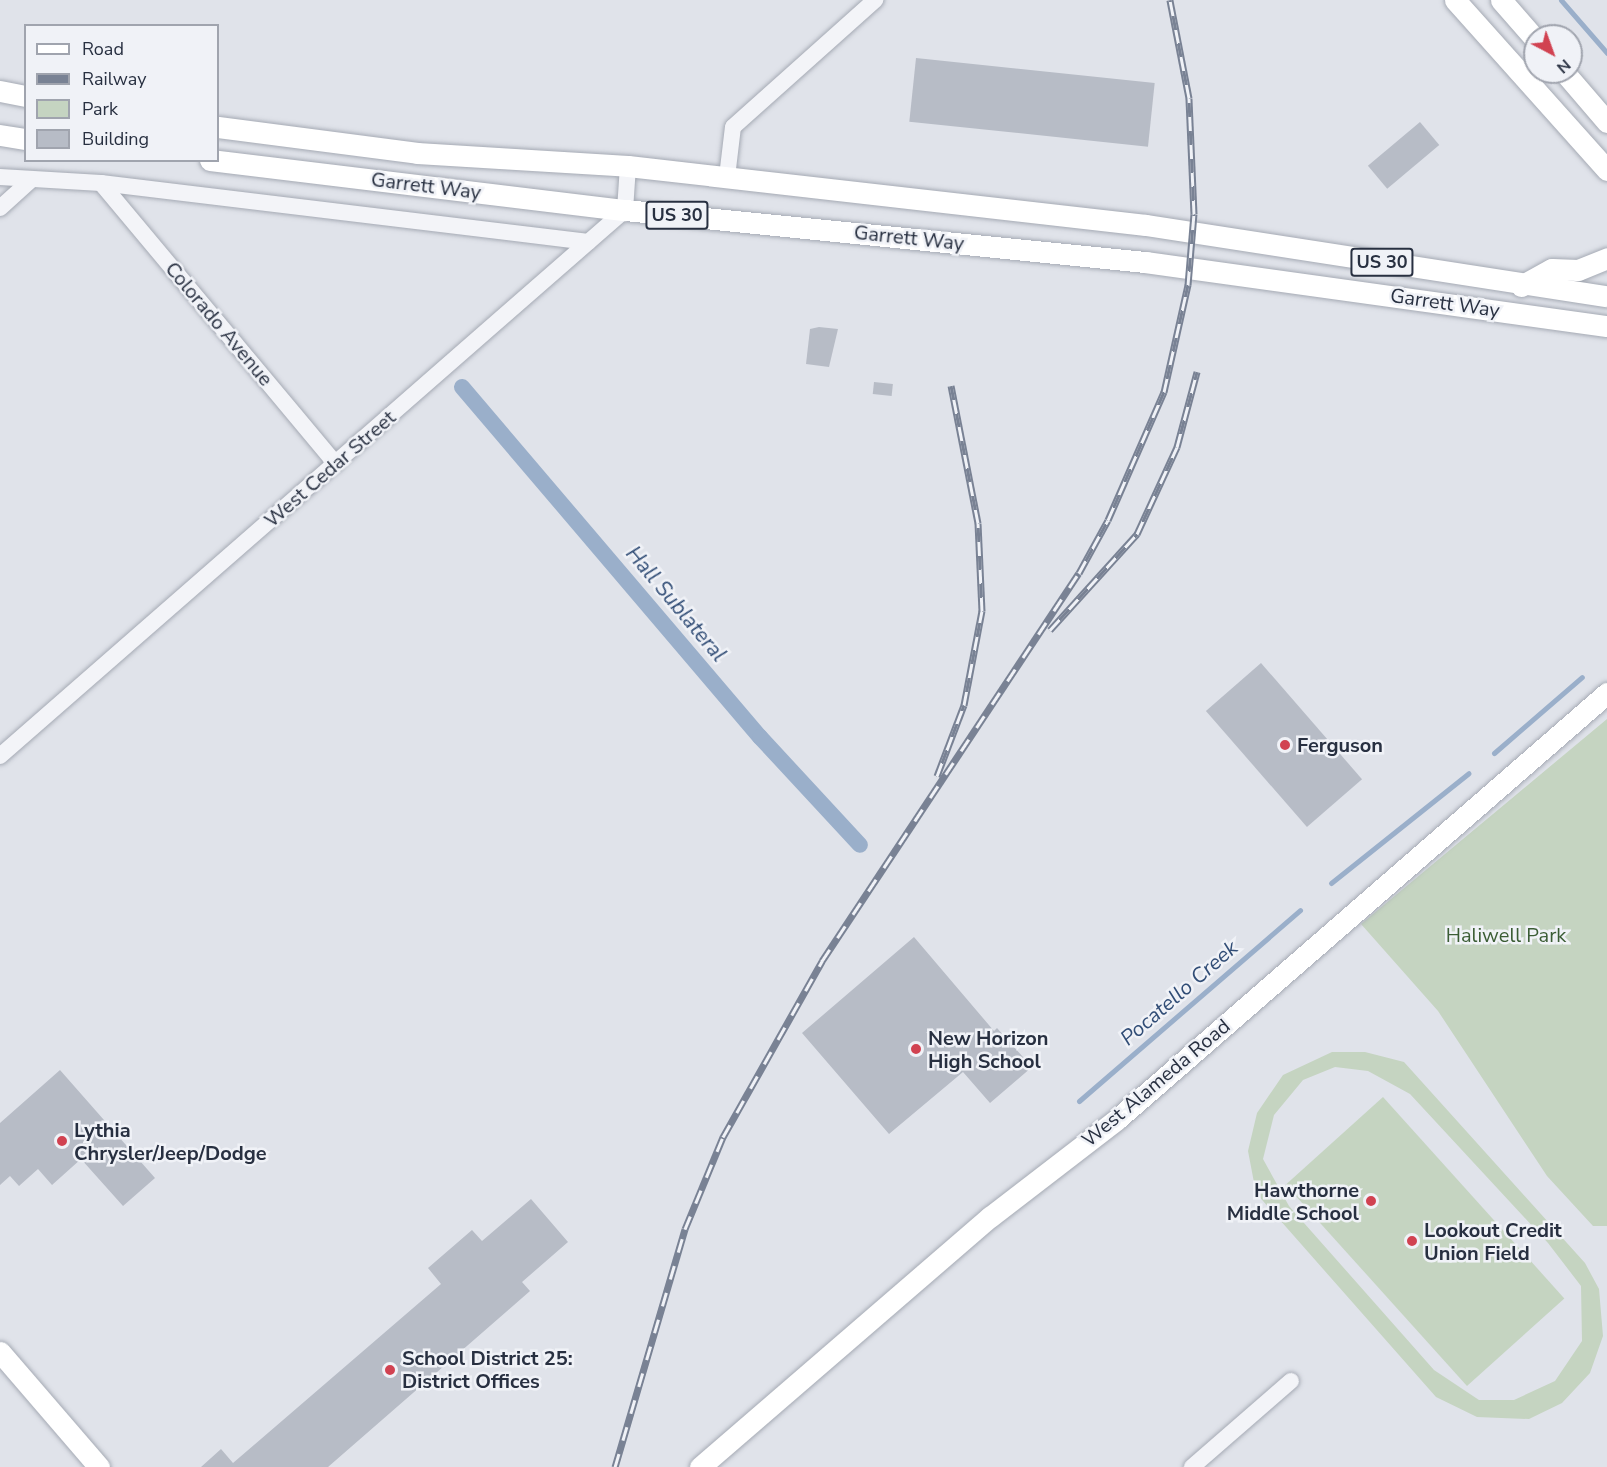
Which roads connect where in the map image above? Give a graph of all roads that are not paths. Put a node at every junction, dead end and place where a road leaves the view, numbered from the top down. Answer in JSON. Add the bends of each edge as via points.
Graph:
{"nodes":[{"id":1,"x":875,"y":0,"type":"edge"},
{"id":2,"x":1455,"y":0,"type":"edge"},
{"id":3,"x":1501,"y":0,"type":"edge"},
{"id":4,"x":1523,"y":25,"type":"edge"},
{"id":5,"x":1574,"y":84,"type":"edge"},
{"id":6,"x":0,"y":92,"type":"edge"},
{"id":7,"x":24,"y":96,"type":"edge"},
{"id":8,"x":1607,"y":122,"type":"edge"},
{"id":9,"x":219,"y":127,"type":"edge"},
{"id":10,"x":0,"y":135,"type":"edge"},
{"id":11,"x":24,"y":139,"type":"edge"},
{"id":12,"x":219,"y":161,"type":"edge"},
{"id":13,"x":628,"y":166,"type":"junction"},
{"id":14,"x":1607,"y":170,"type":"edge"},
{"id":15,"x":0,"y":177,"type":"edge"},
{"id":16,"x":728,"y":177,"type":"junction"},
{"id":17,"x":31,"y":180,"type":"junction"},
{"id":18,"x":101,"y":183,"type":"junction"},
{"id":19,"x":0,"y":208,"type":"edge"},
{"id":20,"x":625,"y":210,"type":"junction"},
{"id":21,"x":588,"y":242,"type":"junction"},
{"id":22,"x":1607,"y":258,"type":"edge"},
{"id":23,"x":1521,"y":285,"type":"junction"},
{"id":24,"x":1607,"y":296,"type":"edge"},
{"id":25,"x":1607,"y":326,"type":"edge"},
{"id":26,"x":336,"y":464,"type":"junction"},
{"id":27,"x":1607,"y":693,"type":"edge"},
{"id":28,"x":0,"y":756,"type":"edge"},
{"id":29,"x":0,"y":1352,"type":"edge"},
{"id":30,"x":1291,"y":1381,"type":"dead end"},
{"id":31,"x":99,"y":1467,"type":"edge"},
{"id":32,"x":700,"y":1467,"type":"edge"},
{"id":33,"x":1192,"y":1467,"type":"edge"}],
"edges":[{"from":1,"to":16,"type":"street","via":[[733,127]]},
{"from":2,"to":14,"type":"main road"},
{"from":3,"to":4,"type":"main road"},
{"from":5,"to":8,"type":"main road"},
{"from":6,"to":7,"type":"main road"},
{"from":9,"to":13,"type":"main road","name":"Garrett Way","number":"US 30","via":[[417,153]]},
{"from":10,"to":11,"type":"main road"},
{"from":12,"to":20,"type":"main road","name":"Garrett Way","number":"US 30"},
{"from":13,"to":16,"type":"main road","name":"Garrett Way","number":"US 30"},
{"from":13,"to":20,"type":"street"},
{"from":15,"to":17,"type":"street"},
{"from":16,"to":23,"type":"main road","name":"Garrett Way","number":"US 30","via":[[1146,225]]},
{"from":17,"to":18,"type":"street"},
{"from":17,"to":19,"type":"street"},
{"from":18,"to":21,"type":"street"},
{"from":18,"to":26,"type":"street","name":"Colorado Avenue"},
{"from":20,"to":21,"type":"street","name":"West Cedar Street"},
{"from":20,"to":25,"type":"main road","name":"Garrett Way","number":"US 30","via":[[1145,262]]},
{"from":21,"to":26,"type":"street","name":"West Cedar Street"},
{"from":22,"to":23,"type":"main road","via":[[1578,270],[1552,269]]},
{"from":23,"to":24,"type":"main road","name":"Garrett Way","number":"US 30"},
{"from":26,"to":28,"type":"street","name":"West Cedar Street"},
{"from":27,"to":32,"type":"main road","name":"West Alameda Road","via":[[1116,1119],[990,1217]]},
{"from":29,"to":31,"type":"main road"},
{"from":30,"to":33,"type":"street"}]}
